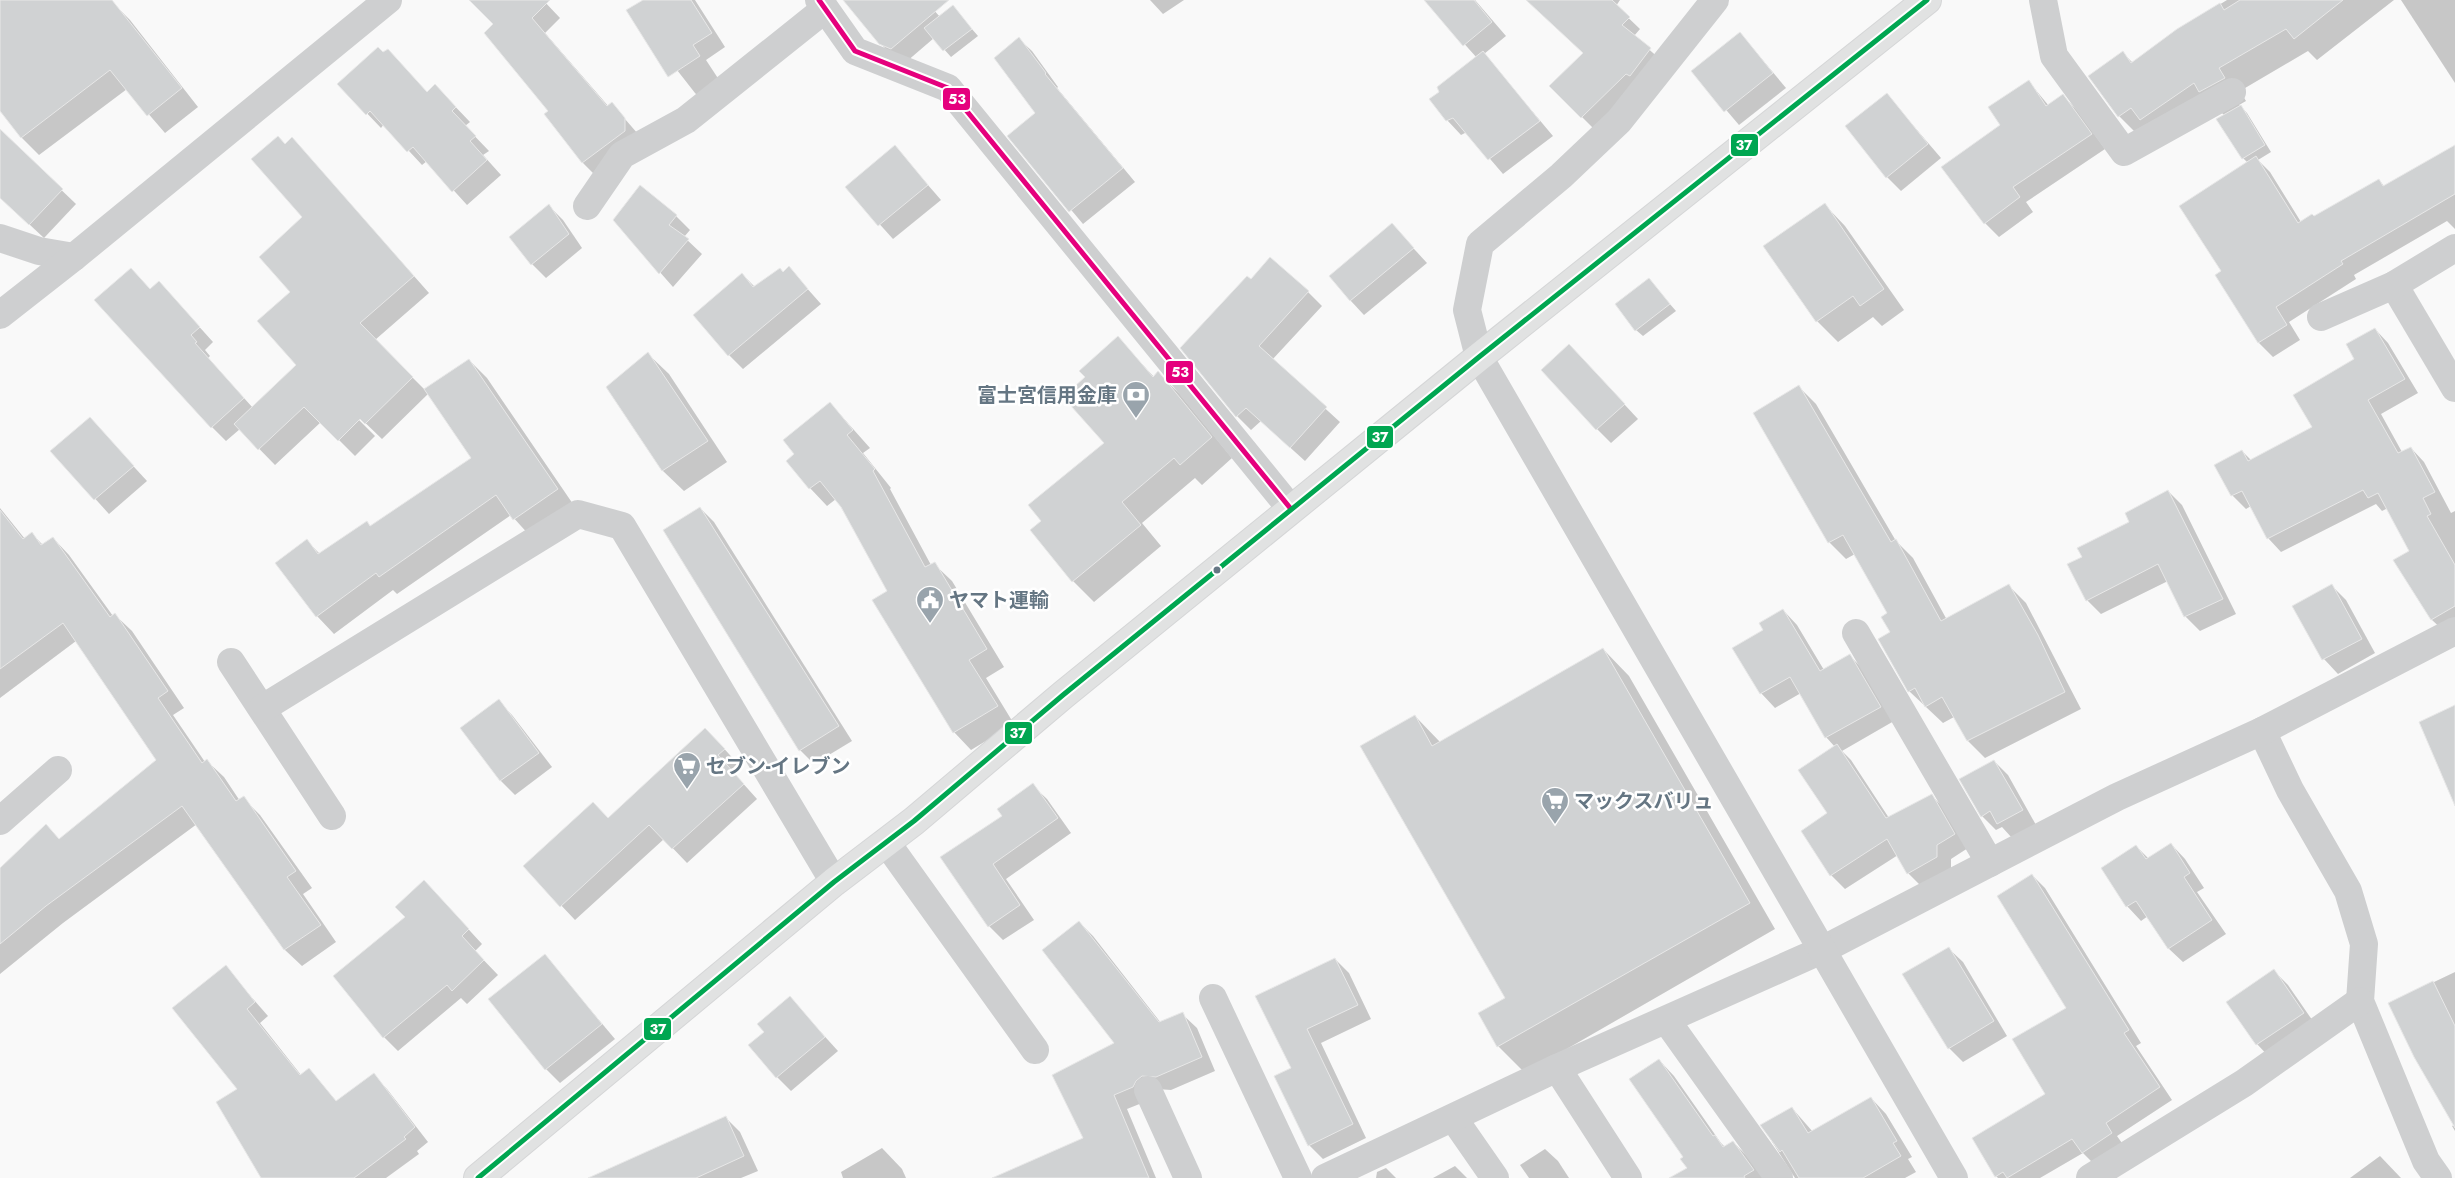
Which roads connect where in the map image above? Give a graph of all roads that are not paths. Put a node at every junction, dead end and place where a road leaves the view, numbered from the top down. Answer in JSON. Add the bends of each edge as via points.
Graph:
{"nodes":[{"id":1,"x":1715,"y":0,"type":"edge"},
{"id":2,"x":1927,"y":0,"type":"edge"},
{"id":3,"x":2043,"y":0,"type":"edge"},
{"id":4,"x":381,"y":2,"type":"edge"},
{"id":5,"x":822,"y":4,"type":"edge"},
{"id":6,"x":2232,"y":92,"type":"dead end"},
{"id":7,"x":587,"y":206,"type":"dead end"},
{"id":8,"x":0,"y":238,"type":"edge"},
{"id":9,"x":2455,"y":248,"type":"edge"},
{"id":10,"x":74,"y":257,"type":"junction"},
{"id":11,"x":2394,"y":285,"type":"junction"},
{"id":12,"x":0,"y":315,"type":"edge"},
{"id":13,"x":2321,"y":317,"type":"dead end"},
{"id":14,"x":1479,"y":357,"type":"junction"},
{"id":15,"x":2455,"y":388,"type":"edge"},
{"id":16,"x":1291,"y":509,"type":"junction"},
{"id":17,"x":2455,"y":631,"type":"edge"},
{"id":18,"x":1856,"y":633,"type":"dead end"},
{"id":19,"x":232,"y":662,"type":"dead end"},
{"id":20,"x":263,"y":708,"type":"junction"},
{"id":21,"x":2262,"y":731,"type":"junction"},
{"id":22,"x":58,"y":770,"type":"dead end"},
{"id":23,"x":332,"y":816,"type":"dead end"},
{"id":24,"x":0,"y":821,"type":"edge"},
{"id":25,"x":886,"y":842,"type":"junction"},
{"id":26,"x":1990,"y":863,"type":"junction"},
{"id":27,"x":834,"y":882,"type":"junction"},
{"id":28,"x":1822,"y":950,"type":"junction"},
{"id":29,"x":1213,"y":998,"type":"dead end"},
{"id":30,"x":2360,"y":1001,"type":"junction"},
{"id":31,"x":1667,"y":1021,"type":"junction"},
{"id":32,"x":1035,"y":1050,"type":"dead end"},
{"id":33,"x":1557,"y":1068,"type":"junction"},
{"id":34,"x":1148,"y":1090,"type":"dead end"},
{"id":35,"x":1454,"y":1119,"type":"junction"},
{"id":36,"x":478,"y":1178,"type":"edge"},
{"id":37,"x":1188,"y":1178,"type":"edge"},
{"id":38,"x":1298,"y":1178,"type":"edge"},
{"id":39,"x":1325,"y":1178,"type":"edge"},
{"id":40,"x":1495,"y":1178,"type":"edge"},
{"id":41,"x":1628,"y":1178,"type":"edge"},
{"id":42,"x":1779,"y":1178,"type":"edge"},
{"id":43,"x":1954,"y":1178,"type":"edge"},
{"id":44,"x":2090,"y":1178,"type":"edge"},
{"id":45,"x":2438,"y":1178,"type":"edge"}],
"edges":[{"from":1,"to":14,"type":"street","via":[[1619,121],[1561,176],[1480,244],[1467,310]]},
{"from":2,"to":14,"type":"main road"},
{"from":3,"to":6,"type":"street","via":[[2054,56],[2124,152]]},
{"from":4,"to":10,"type":"street"},
{"from":5,"to":7,"type":"street","via":[[686,120],[622,155]]},
{"from":5,"to":16,"type":"street","via":[[855,51],[948,88]]},
{"from":8,"to":10,"type":"street","via":[[39,251]]},
{"from":9,"to":11,"type":"street"},
{"from":10,"to":12,"type":"street"},
{"from":11,"to":13,"type":"street"},
{"from":11,"to":15,"type":"street"},
{"from":14,"to":16,"type":"main road"},
{"from":14,"to":28,"type":"street"},
{"from":16,"to":25,"type":"main road"},
{"from":17,"to":21,"type":"street"},
{"from":18,"to":26,"type":"street"},
{"from":19,"to":20,"type":"street"},
{"from":20,"to":23,"type":"street"},
{"from":20,"to":27,"type":"street","via":[[578,514],[622,526]]},
{"from":21,"to":26,"type":"street","via":[[2117,797]]},
{"from":21,"to":30,"type":"street","via":[[2290,790],[2348,890],[2364,944]]},
{"from":22,"to":24,"type":"street"},
{"from":25,"to":27,"type":"main road"},
{"from":25,"to":32,"type":"street"},
{"from":26,"to":28,"type":"street"},
{"from":27,"to":36,"type":"main road"},
{"from":28,"to":31,"type":"street"},
{"from":28,"to":43,"type":"street"},
{"from":29,"to":38,"type":"street"},
{"from":30,"to":44,"type":"street","via":[[2244,1083]]},
{"from":30,"to":45,"type":"street","via":[[2426,1161]]},
{"from":31,"to":33,"type":"street"},
{"from":31,"to":42,"type":"street"},
{"from":33,"to":35,"type":"street"},
{"from":33,"to":41,"type":"street"},
{"from":34,"to":37,"type":"street"},
{"from":35,"to":39,"type":"street"},
{"from":35,"to":40,"type":"street"}]}
